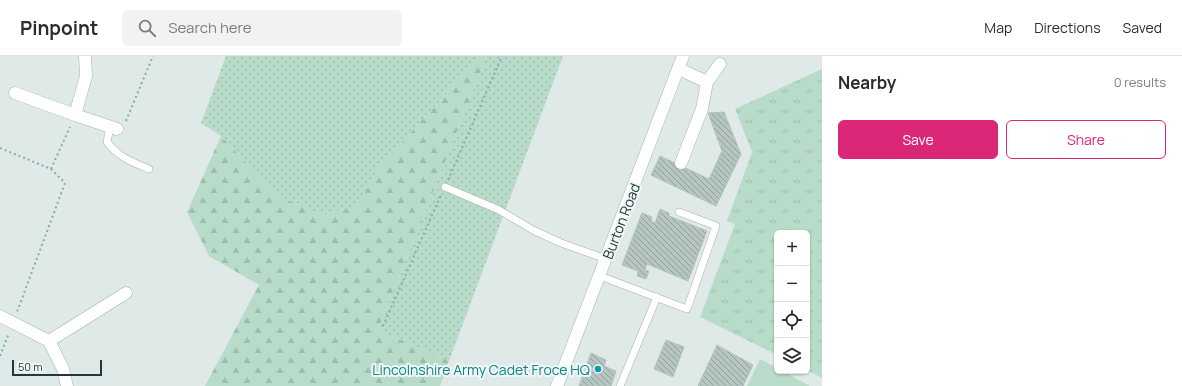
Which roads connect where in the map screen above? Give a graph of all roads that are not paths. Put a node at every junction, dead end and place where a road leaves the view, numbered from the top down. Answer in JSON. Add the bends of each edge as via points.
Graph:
{"nodes":[{"id":1,"x":85,"y":56,"type":"edge"},
{"id":2,"x":683,"y":56,"type":"edge"},
{"id":3,"x":720,"y":64,"type":"dead end"},
{"id":4,"x":679,"y":68,"type":"junction"},
{"id":5,"x":707,"y":82,"type":"junction"},
{"id":6,"x":15,"y":93,"type":"dead end"},
{"id":7,"x":76,"y":115,"type":"junction"},
{"id":8,"x":114,"y":128,"type":"joint"},
{"id":9,"x":681,"y":163,"type":"dead end"},
{"id":10,"x":149,"y":170,"type":"dead end"},
{"id":11,"x":445,"y":187,"type":"dead end"},
{"id":12,"x":679,"y":212,"type":"dead end"},
{"id":13,"x":606,"y":260,"type":"junction"},
{"id":14,"x":600,"y":276,"type":"junction"},
{"id":15,"x":126,"y":293,"type":"dead end"},
{"id":16,"x":657,"y":297,"type":"junction"},
{"id":17,"x":0,"y":316,"type":"edge"},
{"id":18,"x":49,"y":341,"type":"junction"},
{"id":19,"x":67,"y":386,"type":"edge"},
{"id":20,"x":557,"y":386,"type":"edge"},
{"id":21,"x":620,"y":386,"type":"edge"}],
"edges":[{"from":1,"to":7,"type":"street","via":[[86,76]]},
{"from":2,"to":4,"type":"street","name":"Burton Road"},
{"from":3,"to":5,"type":"street"},
{"from":4,"to":5,"type":"street"},
{"from":4,"to":13,"type":"street","name":"Burton Road"},
{"from":5,"to":9,"type":"street","via":[[702,109]]},
{"from":6,"to":7,"type":"street"},
{"from":7,"to":8,"type":"street"},
{"from":8,"to":10,"type":"lane","via":[[108,142],[112,149],[120,156]]},
{"from":11,"to":13,"type":"lane","via":[[499,210],[561,243]]},
{"from":12,"to":16,"type":"lane","via":[[716,226],[687,309]]},
{"from":13,"to":14,"type":"street","name":"Burton Road"},
{"from":14,"to":16,"type":"lane"},
{"from":14,"to":20,"type":"street","name":"Burton Road"},
{"from":15,"to":18,"type":"street"},
{"from":16,"to":21,"type":"lane"},
{"from":17,"to":18,"type":"street"},
{"from":18,"to":19,"type":"street","via":[[63,369]]}]}
